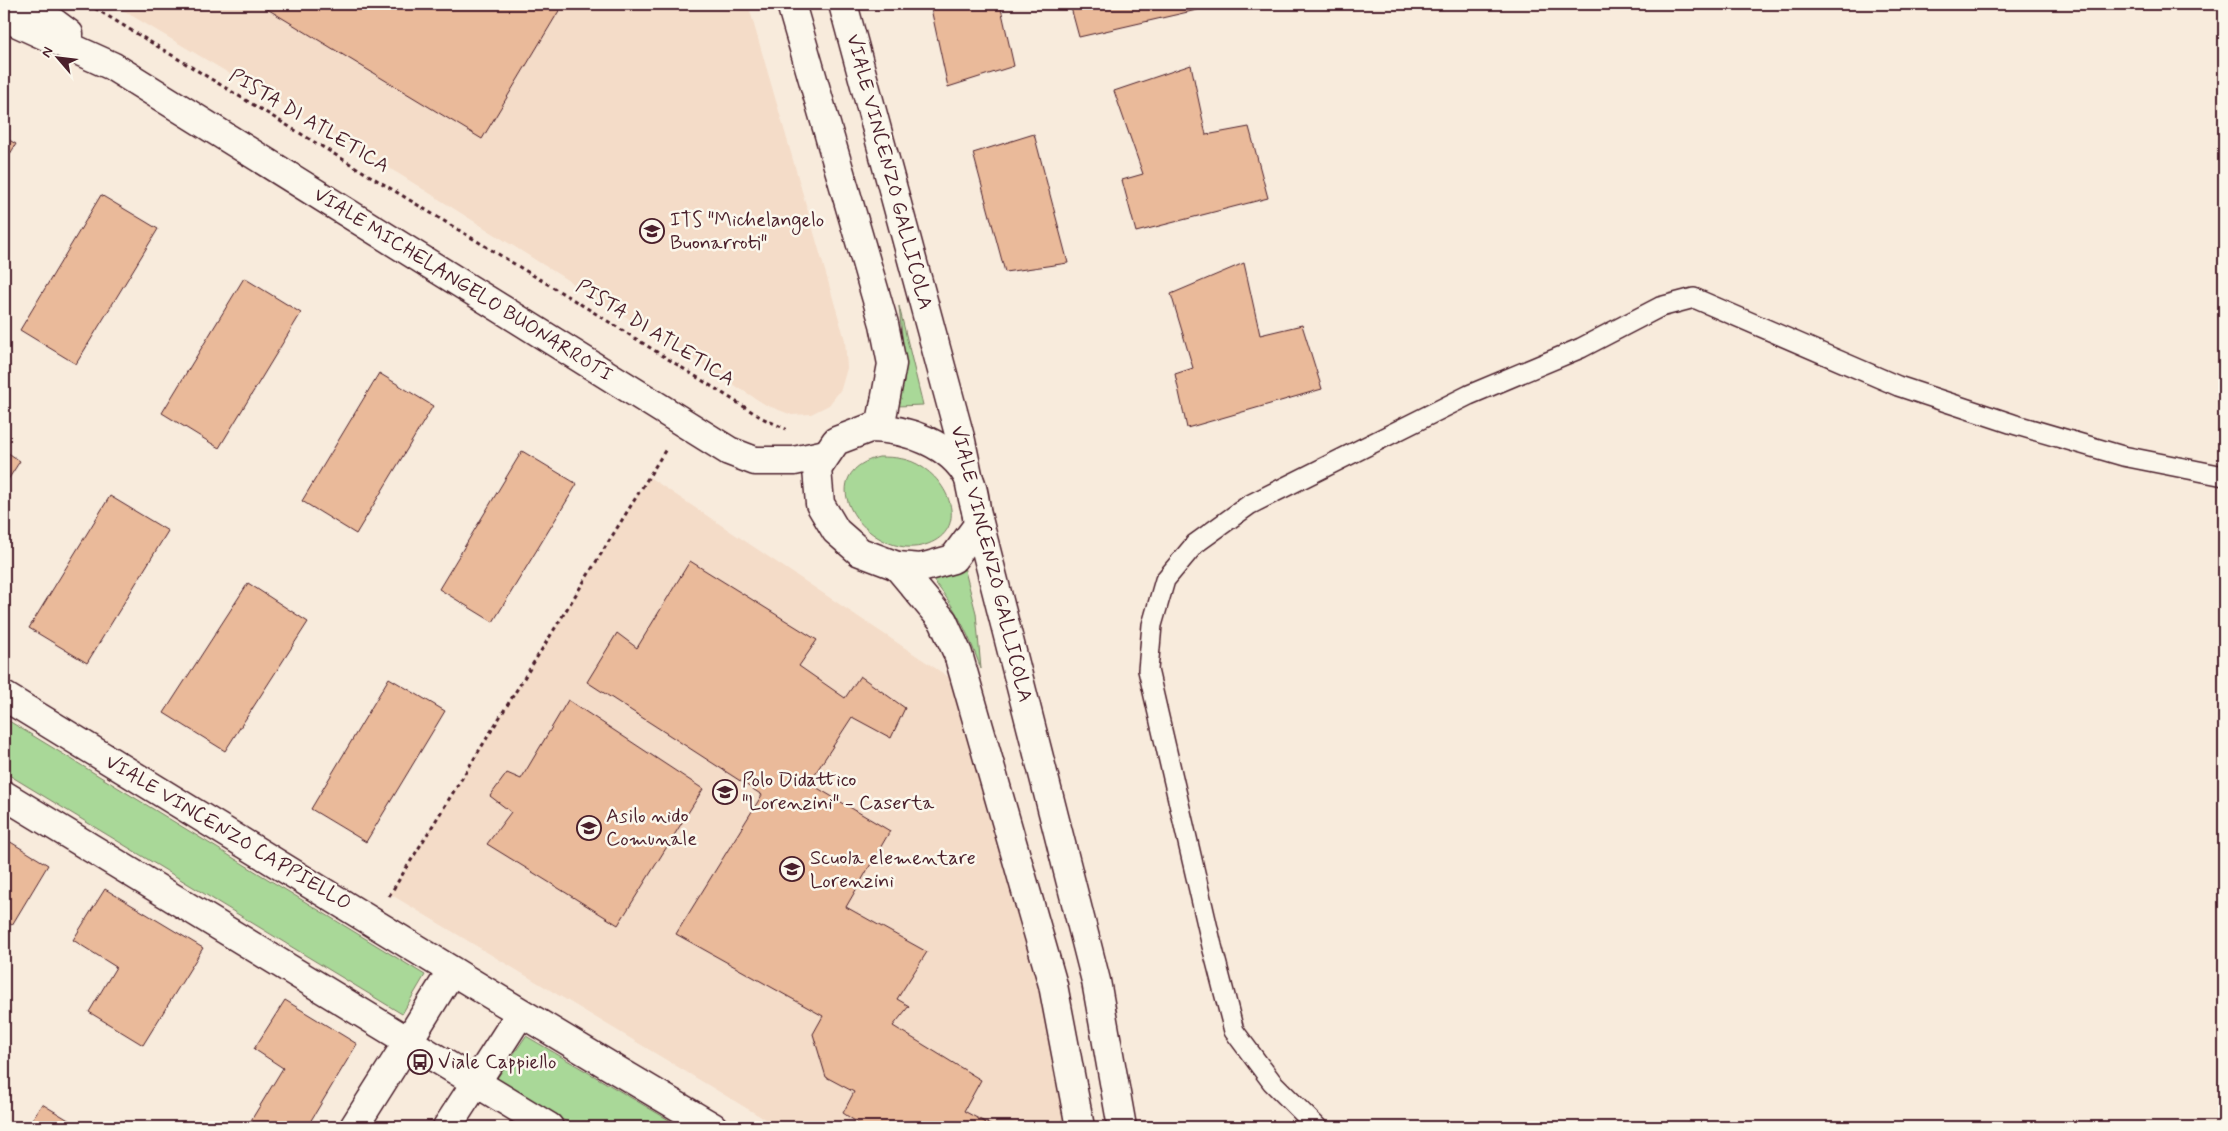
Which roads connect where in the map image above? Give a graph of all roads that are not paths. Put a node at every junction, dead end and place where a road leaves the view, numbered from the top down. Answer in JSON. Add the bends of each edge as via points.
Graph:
{"nodes":[{"id":1,"x":29,"y":4,"type":"edge"},
{"id":2,"x":791,"y":4,"type":"edge"},
{"id":3,"x":843,"y":4,"type":"edge"},
{"id":4,"x":4,"y":17,"type":"edge"},
{"id":5,"x":112,"y":66,"type":"junction"},
{"id":6,"x":880,"y":428,"type":"junction"},
{"id":7,"x":826,"y":454,"type":"junction"},
{"id":8,"x":2224,"y":476,"type":"edge"},
{"id":9,"x":973,"y":499,"type":"junction"},
{"id":10,"x":897,"y":566,"type":"junction"},
{"id":11,"x":4,"y":696,"type":"edge"},
{"id":12,"x":4,"y":796,"type":"edge"},
{"id":13,"x":451,"y":972,"type":"junction"},
{"id":14,"x":520,"y":1014,"type":"junction"},
{"id":15,"x":407,"y":1043,"type":"junction"},
{"id":16,"x":475,"y":1084,"type":"junction"},
{"id":17,"x":354,"y":1127,"type":"edge"},
{"id":18,"x":447,"y":1127,"type":"edge"},
{"id":19,"x":549,"y":1127,"type":"edge"},
{"id":20,"x":712,"y":1127,"type":"edge"},
{"id":21,"x":1080,"y":1127,"type":"edge"},
{"id":22,"x":1122,"y":1127,"type":"edge"},
{"id":23,"x":1317,"y":1127,"type":"edge"}],
"edges":[{"from":1,"to":5,"type":"street","name":"VIALE MICHELANGELO BUONARROTI"},
{"from":2,"to":6,"type":"street","via":[[884,324],[892,364]]},
{"from":3,"to":9,"type":"street","name":"VIALE VINCENZO GALLICOLA","via":[[961,441]]},
{"from":4,"to":5,"type":"street","name":"VIALE MICHELANGELO BUONARROTI"},
{"from":5,"to":7,"type":"street","name":"VIALE MICHELANGELO BUONARROTI","via":[[729,451],[755,461],[794,461]]},
{"from":6,"to":7,"type":"street","name":"VIALE MICHELANGELO BUONARROTI","via":[[870,428],[836,441]]},
{"from":6,"to":9,"type":"street","name":"VIALE MICHELANGELO BUONARROTI","via":[[924,439],[950,456],[969,479]]},
{"from":7,"to":10,"type":"street","name":"VIALE MICHELANGELO BUONARROTI","via":[[817,469],[820,504],[836,531],[860,552]]},
{"from":8,"to":23,"type":"lane","via":[[2123,456],[1898,386],[1694,298],[1660,307],[1581,348],[1469,395],[1249,504],[1195,544],[1166,580],[1152,625],[1148,670],[1234,1030],[1272,1082]]},
{"from":9,"to":10,"type":"street","name":"VIALE MICHELANGELO BUONARROTI","via":[[978,524],[953,559],[921,568]]},
{"from":9,"to":22,"type":"street","name":"VIALE VINCENZO GALLICOLA","via":[[1096,981]]},
{"from":10,"to":21,"type":"street","via":[[943,621],[958,654],[1053,985]]},
{"from":11,"to":13,"type":"street","name":"VIALE VINCENZO CAPPIELLO"},
{"from":12,"to":15,"type":"street"},
{"from":13,"to":14,"type":"street","name":"VIALE VINCENZO CAPPIELLO"},
{"from":13,"to":15,"type":"street"},
{"from":14,"to":16,"type":"street"},
{"from":14,"to":20,"type":"street","name":"VIALE VINCENZO CAPPIELLO"},
{"from":15,"to":16,"type":"street"},
{"from":15,"to":17,"type":"street"},
{"from":16,"to":18,"type":"street"},
{"from":16,"to":19,"type":"street"}]}
